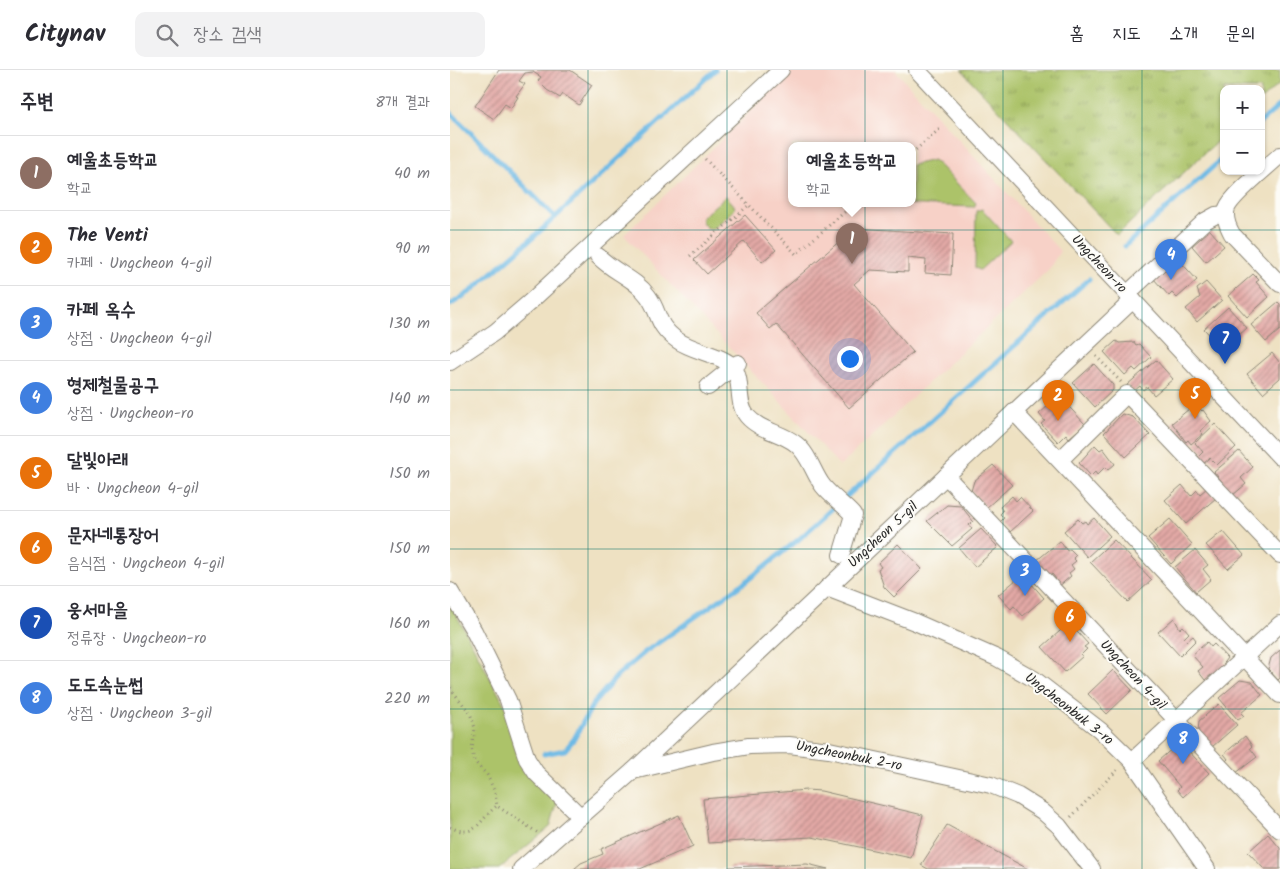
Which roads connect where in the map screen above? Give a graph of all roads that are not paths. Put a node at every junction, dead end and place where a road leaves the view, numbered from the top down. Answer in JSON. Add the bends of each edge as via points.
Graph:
{"nodes":[{"id":1,"x":782,"y":70,"type":"edge"},
{"id":2,"x":917,"y":70,"type":"edge"},
{"id":3,"x":1280,"y":155,"type":"edge"},
{"id":4,"x":1226,"y":214,"type":"junction"},
{"id":5,"x":598,"y":256,"type":"dead end"},
{"id":6,"x":1280,"y":284,"type":"edge"},
{"id":7,"x":1130,"y":297,"type":"junction"},
{"id":8,"x":450,"y":362,"type":"edge"},
{"id":9,"x":736,"y":365,"type":"junction"},
{"id":10,"x":708,"y":387,"type":"dead end"},
{"id":11,"x":1014,"y":412,"type":"junction"},
{"id":12,"x":1280,"y":457,"type":"edge"},
{"id":13,"x":1060,"y":460,"type":"junction"},
{"id":14,"x":946,"y":476,"type":"junction"},
{"id":15,"x":841,"y":555,"type":"dead end"},
{"id":16,"x":1280,"y":555,"type":"edge"},
{"id":17,"x":827,"y":588,"type":"junction"},
{"id":18,"x":450,"y":591,"type":"edge"},
{"id":19,"x":1280,"y":624,"type":"edge"},
{"id":20,"x":1244,"y":657,"type":"junction"},
{"id":21,"x":1280,"y":695,"type":"edge"},
{"id":22,"x":1176,"y":721,"type":"junction"},
{"id":23,"x":1131,"y":759,"type":"junction"},
{"id":24,"x":633,"y":771,"type":"junction"},
{"id":25,"x":581,"y":817,"type":"junction"},
{"id":26,"x":1280,"y":830,"type":"edge"},
{"id":27,"x":521,"y":869,"type":"edge"},
{"id":28,"x":1092,"y":869,"type":"edge"},
{"id":29,"x":1208,"y":869,"type":"edge"}],
"edges":[{"from":1,"to":8,"type":"street","via":[[530,302],[495,332]]},
{"from":2,"to":7,"type":"street","name":"Ungcheon-ro"},
{"from":3,"to":4,"type":"street","via":[[1233,200]]},
{"from":4,"to":6,"type":"street","via":[[1232,234]]},
{"from":4,"to":7,"type":"street","name":"Ungcheon 5-gil","via":[[1204,221]]},
{"from":5,"to":9,"type":"street","via":[[612,269],[624,274],[648,297],[658,321],[676,340]]},
{"from":7,"to":11,"type":"street","name":"Ungcheon 5-gil"},
{"from":7,"to":12,"type":"street","name":"Ungcheon-ro"},
{"from":9,"to":10,"type":"street"},
{"from":9,"to":15,"type":"street","via":[[746,414],[757,426],[796,444],[824,486],[853,515]]},
{"from":11,"to":13,"type":"street"},
{"from":11,"to":14,"type":"street","name":"Ungcheon 5-gil"},
{"from":13,"to":16,"type":"street","via":[[1127,394]]},
{"from":13,"to":20,"type":"street"},
{"from":14,"to":17,"type":"street","name":"Ungcheon 5-gil"},
{"from":14,"to":22,"type":"street","name":"Ungcheon 4-gil"},
{"from":17,"to":23,"type":"street","name":"Ungcheonbuk 3-ro","via":[[997,658],[1034,679],[1100,730]]},
{"from":17,"to":24,"type":"street","name":"Ungcheon 5-gil"},
{"from":18,"to":25,"type":"street","via":[[508,700],[527,759],[536,773]]},
{"from":19,"to":20,"type":"street","name":"Ungcheon 4-gil"},
{"from":20,"to":21,"type":"street"},
{"from":20,"to":22,"type":"street","name":"Ungcheon 4-gil"},
{"from":22,"to":23,"type":"street","name":"Ungcheon 4-gil"},
{"from":22,"to":26,"type":"street"},
{"from":23,"to":29,"type":"street","name":"Ungcheonbuk 3-ro"},
{"from":24,"to":25,"type":"street","name":"Ungcheonbuk 2-ro"},
{"from":24,"to":28,"type":"street","name":"Ungcheonbuk 2-ro","via":[[713,752],[749,746],[789,745],[991,785],[1042,811],[1060,828]]},
{"from":25,"to":27,"type":"street","name":"Ungcheonbuk 2-ro"}]}
